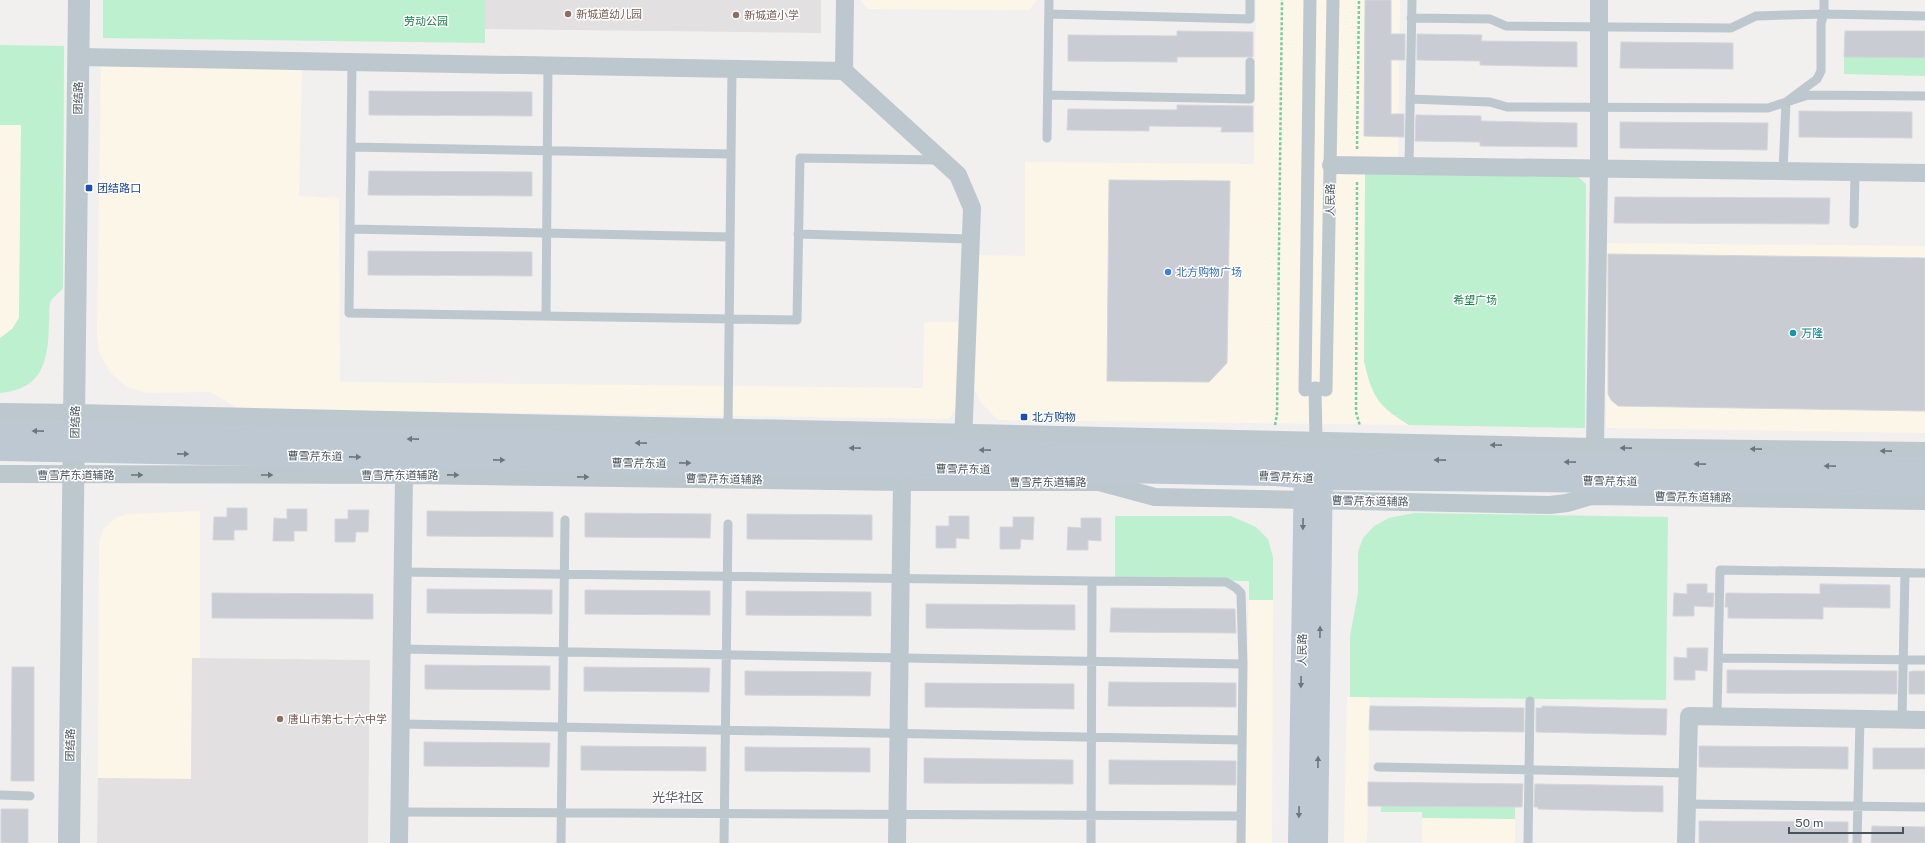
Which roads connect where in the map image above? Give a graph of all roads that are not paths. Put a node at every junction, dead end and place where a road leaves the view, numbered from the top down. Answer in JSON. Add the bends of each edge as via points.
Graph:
{"nodes":[{"id":1,"x":79,"y":0,"type":"edge"},
{"id":2,"x":845,"y":0,"type":"edge"},
{"id":3,"x":1050,"y":0,"type":"edge"},
{"id":4,"x":1250,"y":0,"type":"edge"},
{"id":5,"x":1310,"y":0,"type":"edge"},
{"id":6,"x":1333,"y":0,"type":"edge"},
{"id":7,"x":1412,"y":0,"type":"edge"},
{"id":8,"x":1599,"y":0,"type":"edge"},
{"id":9,"x":1824,"y":0,"type":"edge"},
{"id":10,"x":1049,"y":14,"type":"junction"},
{"id":11,"x":1824,"y":14,"type":"junction"},
{"id":12,"x":1925,"y":16,"type":"edge"},
{"id":13,"x":1411,"y":18,"type":"junction"},
{"id":14,"x":1599,"y":26,"type":"junction"},
{"id":15,"x":78,"y":57,"type":"junction"},
{"id":16,"x":352,"y":62,"type":"junction"},
{"id":17,"x":1250,"y":62,"type":"dead end"},
{"id":18,"x":548,"y":65,"type":"junction"},
{"id":19,"x":732,"y":69,"type":"junction"},
{"id":20,"x":844,"y":71,"type":"junction"},
{"id":21,"x":1048,"y":95,"type":"junction"},
{"id":22,"x":1925,"y":96,"type":"edge"},
{"id":23,"x":1410,"y":99,"type":"junction"},
{"id":24,"x":1786,"y":102,"type":"junction"},
{"id":25,"x":1599,"y":108,"type":"junction"},
{"id":26,"x":1047,"y":138,"type":"dead end"},
{"id":27,"x":351,"y":147,"type":"junction"},
{"id":28,"x":547,"y":150,"type":"junction"},
{"id":29,"x":731,"y":154,"type":"junction"},
{"id":30,"x":941,"y":160,"type":"junction"},
{"id":31,"x":1331,"y":165,"type":"junction"},
{"id":32,"x":1409,"y":166,"type":"junction"},
{"id":33,"x":1599,"y":168,"type":"junction"},
{"id":34,"x":1783,"y":171,"type":"junction"},
{"id":35,"x":1854,"y":172,"type":"junction"},
{"id":36,"x":1925,"y":173,"type":"edge"},
{"id":37,"x":1854,"y":224,"type":"dead end"},
{"id":38,"x":350,"y":229,"type":"junction"},
{"id":39,"x":546,"y":233,"type":"junction"},
{"id":40,"x":798,"y":234,"type":"junction"},
{"id":41,"x":730,"y":237,"type":"junction"},
{"id":42,"x":970,"y":239,"type":"junction"},
{"id":43,"x":546,"y":316,"type":"junction"},
{"id":44,"x":729,"y":318,"type":"junction"},
{"id":45,"x":1315,"y":388,"type":"junction"},
{"id":46,"x":0,"y":412,"type":"edge"},
{"id":47,"x":728,"y":428,"type":"junction"},
{"id":48,"x":0,"y":431,"type":"edge"},
{"id":49,"x":75,"y":432,"type":"junction"},
{"id":50,"x":963,"y":441,"type":"junction"},
{"id":51,"x":1595,"y":447,"type":"junction"},
{"id":52,"x":0,"y":450,"type":"edge"},
{"id":53,"x":1925,"y":451,"type":"edge"},
{"id":54,"x":1925,"y":468,"type":"edge"},
{"id":55,"x":1314,"y":473,"type":"junction"},
{"id":56,"x":0,"y":474,"type":"edge"},
{"id":57,"x":74,"y":475,"type":"junction"},
{"id":58,"x":404,"y":475,"type":"junction"},
{"id":59,"x":902,"y":482,"type":"junction"},
{"id":60,"x":1925,"y":485,"type":"edge"},
{"id":61,"x":1925,"y":501,"type":"edge"},
{"id":62,"x":565,"y":520,"type":"dead end"},
{"id":63,"x":728,"y":524,"type":"dead end"},
{"id":64,"x":402,"y":572,"type":"junction"},
{"id":65,"x":1905,"y":573,"type":"junction"},
{"id":66,"x":1925,"y":573,"type":"edge"},
{"id":67,"x":564,"y":574,"type":"junction"},
{"id":68,"x":727,"y":576,"type":"junction"},
{"id":69,"x":901,"y":579,"type":"junction"},
{"id":70,"x":1092,"y":581,"type":"junction"},
{"id":71,"x":403,"y":649,"type":"junction"},
{"id":72,"x":563,"y":652,"type":"junction"},
{"id":73,"x":726,"y":655,"type":"junction"},
{"id":74,"x":900,"y":658,"type":"junction"},
{"id":75,"x":1718,"y":658,"type":"junction"},
{"id":76,"x":1903,"y":659,"type":"junction"},
{"id":77,"x":1925,"y":660,"type":"edge"},
{"id":78,"x":1092,"y":662,"type":"junction"},
{"id":79,"x":1243,"y":664,"type":"junction"},
{"id":80,"x":1530,"y":701,"type":"dead end"},
{"id":81,"x":1717,"y":716,"type":"junction"},
{"id":82,"x":1860,"y":719,"type":"junction"},
{"id":83,"x":1902,"y":719,"type":"junction"},
{"id":84,"x":1925,"y":720,"type":"edge"},
{"id":85,"x":401,"y":724,"type":"junction"},
{"id":86,"x":562,"y":728,"type":"junction"},
{"id":87,"x":725,"y":730,"type":"junction"},
{"id":88,"x":899,"y":734,"type":"junction"},
{"id":89,"x":1091,"y":737,"type":"junction"},
{"id":90,"x":1242,"y":740,"type":"junction"},
{"id":91,"x":1378,"y":767,"type":"dead end"},
{"id":92,"x":1529,"y":769,"type":"junction"},
{"id":93,"x":1688,"y":773,"type":"junction"},
{"id":94,"x":0,"y":796,"type":"edge"},
{"id":95,"x":30,"y":796,"type":"dead end"},
{"id":96,"x":1687,"y":804,"type":"junction"},
{"id":97,"x":1858,"y":806,"type":"junction"},
{"id":98,"x":1925,"y":807,"type":"edge"},
{"id":99,"x":400,"y":812,"type":"junction"},
{"id":100,"x":562,"y":813,"type":"junction"},
{"id":101,"x":724,"y":814,"type":"junction"},
{"id":102,"x":898,"y":814,"type":"junction"},
{"id":103,"x":1091,"y":815,"type":"junction"},
{"id":104,"x":1241,"y":816,"type":"junction"},
{"id":105,"x":69,"y":843,"type":"edge"},
{"id":106,"x":399,"y":843,"type":"edge"},
{"id":107,"x":561,"y":843,"type":"edge"},
{"id":108,"x":724,"y":843,"type":"edge"},
{"id":109,"x":898,"y":843,"type":"edge"},
{"id":110,"x":1091,"y":843,"type":"edge"},
{"id":111,"x":1241,"y":843,"type":"edge"},
{"id":112,"x":1299,"y":843,"type":"edge"},
{"id":113,"x":1317,"y":843,"type":"edge"},
{"id":114,"x":1528,"y":843,"type":"edge"},
{"id":115,"x":1686,"y":843,"type":"edge"},
{"id":116,"x":1857,"y":843,"type":"edge"}],
"edges":[{"from":1,"to":15,"type":"street","name":"团结路"},
{"from":2,"to":20,"type":"street"},
{"from":3,"to":10,"type":"lane"},
{"from":4,"to":10,"type":"lane","via":[[1250,19]]},
{"from":5,"to":45,"type":"street","name":"人民路","via":[[1305,390]]},
{"from":6,"to":31,"type":"street","name":"人民路"},
{"from":7,"to":13,"type":"lane"},
{"from":8,"to":14,"type":"street"},
{"from":9,"to":11,"type":"lane"},
{"from":10,"to":21,"type":"lane"},
{"from":11,"to":12,"type":"lane"},
{"from":11,"to":14,"type":"lane","via":[[1756,16],[1731,28]]},
{"from":11,"to":24,"type":"lane","via":[[1821,23],[1821,71],[1816,79]]},
{"from":13,"to":14,"type":"lane","via":[[1490,19],[1506,26]]},
{"from":13,"to":23,"type":"lane"},
{"from":14,"to":25,"type":"street"},
{"from":15,"to":16,"type":"street"},
{"from":15,"to":49,"type":"street","name":"团结路"},
{"from":16,"to":18,"type":"street"},
{"from":16,"to":27,"type":"lane"},
{"from":17,"to":21,"type":"lane","via":[[1250,99]]},
{"from":18,"to":19,"type":"street"},
{"from":18,"to":28,"type":"lane"},
{"from":19,"to":20,"type":"street"},
{"from":19,"to":29,"type":"lane"},
{"from":20,"to":30,"type":"street"},
{"from":21,"to":26,"type":"lane"},
{"from":22,"to":24,"type":"lane","via":[[1808,95]]},
{"from":23,"to":25,"type":"lane","via":[[1490,102],[1507,107]]},
{"from":23,"to":32,"type":"lane"},
{"from":24,"to":25,"type":"lane","via":[[1768,108]]},
{"from":24,"to":34,"type":"lane"},
{"from":25,"to":33,"type":"street"},
{"from":27,"to":28,"type":"lane"},
{"from":27,"to":38,"type":"lane"},
{"from":28,"to":29,"type":"lane"},
{"from":28,"to":39,"type":"lane"},
{"from":29,"to":41,"type":"lane"},
{"from":30,"to":40,"type":"lane","via":[[800,158]]},
{"from":30,"to":42,"type":"street","via":[[958,175],[972,208]]},
{"from":31,"to":32,"type":"street"},
{"from":31,"to":45,"type":"street","name":"人民路","via":[[1326,390]]},
{"from":32,"to":33,"type":"street"},
{"from":33,"to":34,"type":"street"},
{"from":33,"to":51,"type":"street"},
{"from":34,"to":35,"type":"street"},
{"from":35,"to":36,"type":"street"},
{"from":35,"to":37,"type":"lane"},
{"from":38,"to":39,"type":"lane"},
{"from":38,"to":43,"type":"lane","via":[[349,313]]},
{"from":39,"to":41,"type":"lane"},
{"from":39,"to":43,"type":"lane"},
{"from":40,"to":42,"type":"lane"},
{"from":40,"to":44,"type":"lane","via":[[797,320]]},
{"from":41,"to":44,"type":"lane"},
{"from":42,"to":50,"type":"street"},
{"from":43,"to":44,"type":"lane"},
{"from":44,"to":47,"type":"lane"},
{"from":45,"to":55,"type":"street","name":"人民路"},
{"from":46,"to":49,"type":"street","name":"曹雪芹东道辅路"},
{"from":47,"to":49,"type":"street","name":"曹雪芹东道辅路"},
{"from":47,"to":50,"type":"street","name":"曹雪芹东道辅路"},
{"from":49,"to":48,"type":"main road","name":"曹雪芹东道","one_way":true},
{"from":50,"to":49,"type":"main road","name":"曹雪芹东道","one_way":true},
{"from":49,"to":52,"type":"main road","name":"曹雪芹东道"},
{"from":49,"to":55,"type":"main road","name":"曹雪芹东道","one_way":true,"via":[[1275,475]]},
{"from":49,"to":57,"type":"street","name":"团结路"},
{"from":55,"to":50,"type":"main road","name":"曹雪芹东道","one_way":true},
{"from":50,"to":55,"type":"street","name":"曹雪芹东道辅路","via":[[1268,440]]},
{"from":53,"to":51,"type":"street","name":"曹雪芹东道辅路","one_way":true},
{"from":51,"to":55,"type":"street","name":"曹雪芹东道辅路","one_way":true,"via":[[1373,442]]},
{"from":54,"to":55,"type":"main road","name":"曹雪芹东道","one_way":true},
{"from":55,"to":59,"type":"street","name":"曹雪芹东道辅路","via":[[1155,497],[1099,482]]},
{"from":55,"to":60,"type":"main road","name":"曹雪芹东道"},
{"from":55,"to":61,"type":"street","name":"曹雪芹东道辅路","via":[[1550,505],[1591,496]]},
{"from":55,"to":112,"type":"main road","name":"人民路","one_way":true},
{"from":113,"to":55,"type":"main road","name":"人民路","one_way":true},
{"from":56,"to":57,"type":"street","name":"曹雪芹东道辅路"},
{"from":57,"to":58,"type":"street","name":"曹雪芹东道辅路","one_way":true},
{"from":57,"to":105,"type":"street","name":"团结路"},
{"from":58,"to":59,"type":"street","name":"曹雪芹东道辅路","one_way":true},
{"from":58,"to":64,"type":"street"},
{"from":59,"to":69,"type":"street"},
{"from":62,"to":67,"type":"lane"},
{"from":63,"to":68,"type":"lane"},
{"from":64,"to":67,"type":"lane"},
{"from":64,"to":71,"type":"street"},
{"from":65,"to":66,"type":"lane"},
{"from":65,"to":75,"type":"lane","via":[[1720,570]]},
{"from":65,"to":76,"type":"lane"},
{"from":67,"to":68,"type":"lane"},
{"from":67,"to":72,"type":"lane"},
{"from":68,"to":69,"type":"lane"},
{"from":68,"to":73,"type":"lane"},
{"from":69,"to":70,"type":"lane"},
{"from":69,"to":74,"type":"street"},
{"from":70,"to":78,"type":"lane"},
{"from":70,"to":79,"type":"lane","via":[[1226,582],[1241,593]]},
{"from":71,"to":72,"type":"lane"},
{"from":71,"to":85,"type":"street"},
{"from":72,"to":73,"type":"lane"},
{"from":72,"to":86,"type":"lane"},
{"from":73,"to":74,"type":"lane"},
{"from":73,"to":87,"type":"lane"},
{"from":74,"to":78,"type":"lane"},
{"from":74,"to":88,"type":"street"},
{"from":75,"to":76,"type":"lane"},
{"from":75,"to":81,"type":"lane"},
{"from":76,"to":77,"type":"lane"},
{"from":76,"to":83,"type":"lane"},
{"from":78,"to":79,"type":"lane"},
{"from":78,"to":89,"type":"lane"},
{"from":79,"to":90,"type":"lane"},
{"from":80,"to":92,"type":"lane"},
{"from":81,"to":82,"type":"street"},
{"from":81,"to":93,"type":"street","via":[[1689,716]]},
{"from":82,"to":83,"type":"street"},
{"from":82,"to":97,"type":"lane"},
{"from":83,"to":84,"type":"street"},
{"from":85,"to":86,"type":"lane"},
{"from":85,"to":99,"type":"street"},
{"from":86,"to":87,"type":"lane"},
{"from":86,"to":100,"type":"lane"},
{"from":87,"to":88,"type":"lane"},
{"from":87,"to":101,"type":"lane"},
{"from":88,"to":89,"type":"lane"},
{"from":88,"to":102,"type":"street"},
{"from":89,"to":90,"type":"lane"},
{"from":89,"to":103,"type":"lane"},
{"from":90,"to":104,"type":"lane"},
{"from":91,"to":92,"type":"lane"},
{"from":92,"to":93,"type":"lane"},
{"from":92,"to":114,"type":"lane"},
{"from":93,"to":96,"type":"street"},
{"from":94,"to":95,"type":"lane"},
{"from":96,"to":97,"type":"lane"},
{"from":96,"to":115,"type":"street"},
{"from":97,"to":98,"type":"lane"},
{"from":97,"to":116,"type":"lane"},
{"from":99,"to":100,"type":"lane"},
{"from":99,"to":106,"type":"street"},
{"from":100,"to":101,"type":"lane"},
{"from":100,"to":107,"type":"lane"},
{"from":101,"to":102,"type":"lane"},
{"from":101,"to":108,"type":"lane"},
{"from":102,"to":103,"type":"lane"},
{"from":102,"to":109,"type":"street"},
{"from":103,"to":104,"type":"lane"},
{"from":103,"to":110,"type":"lane"},
{"from":104,"to":111,"type":"lane"}]}
